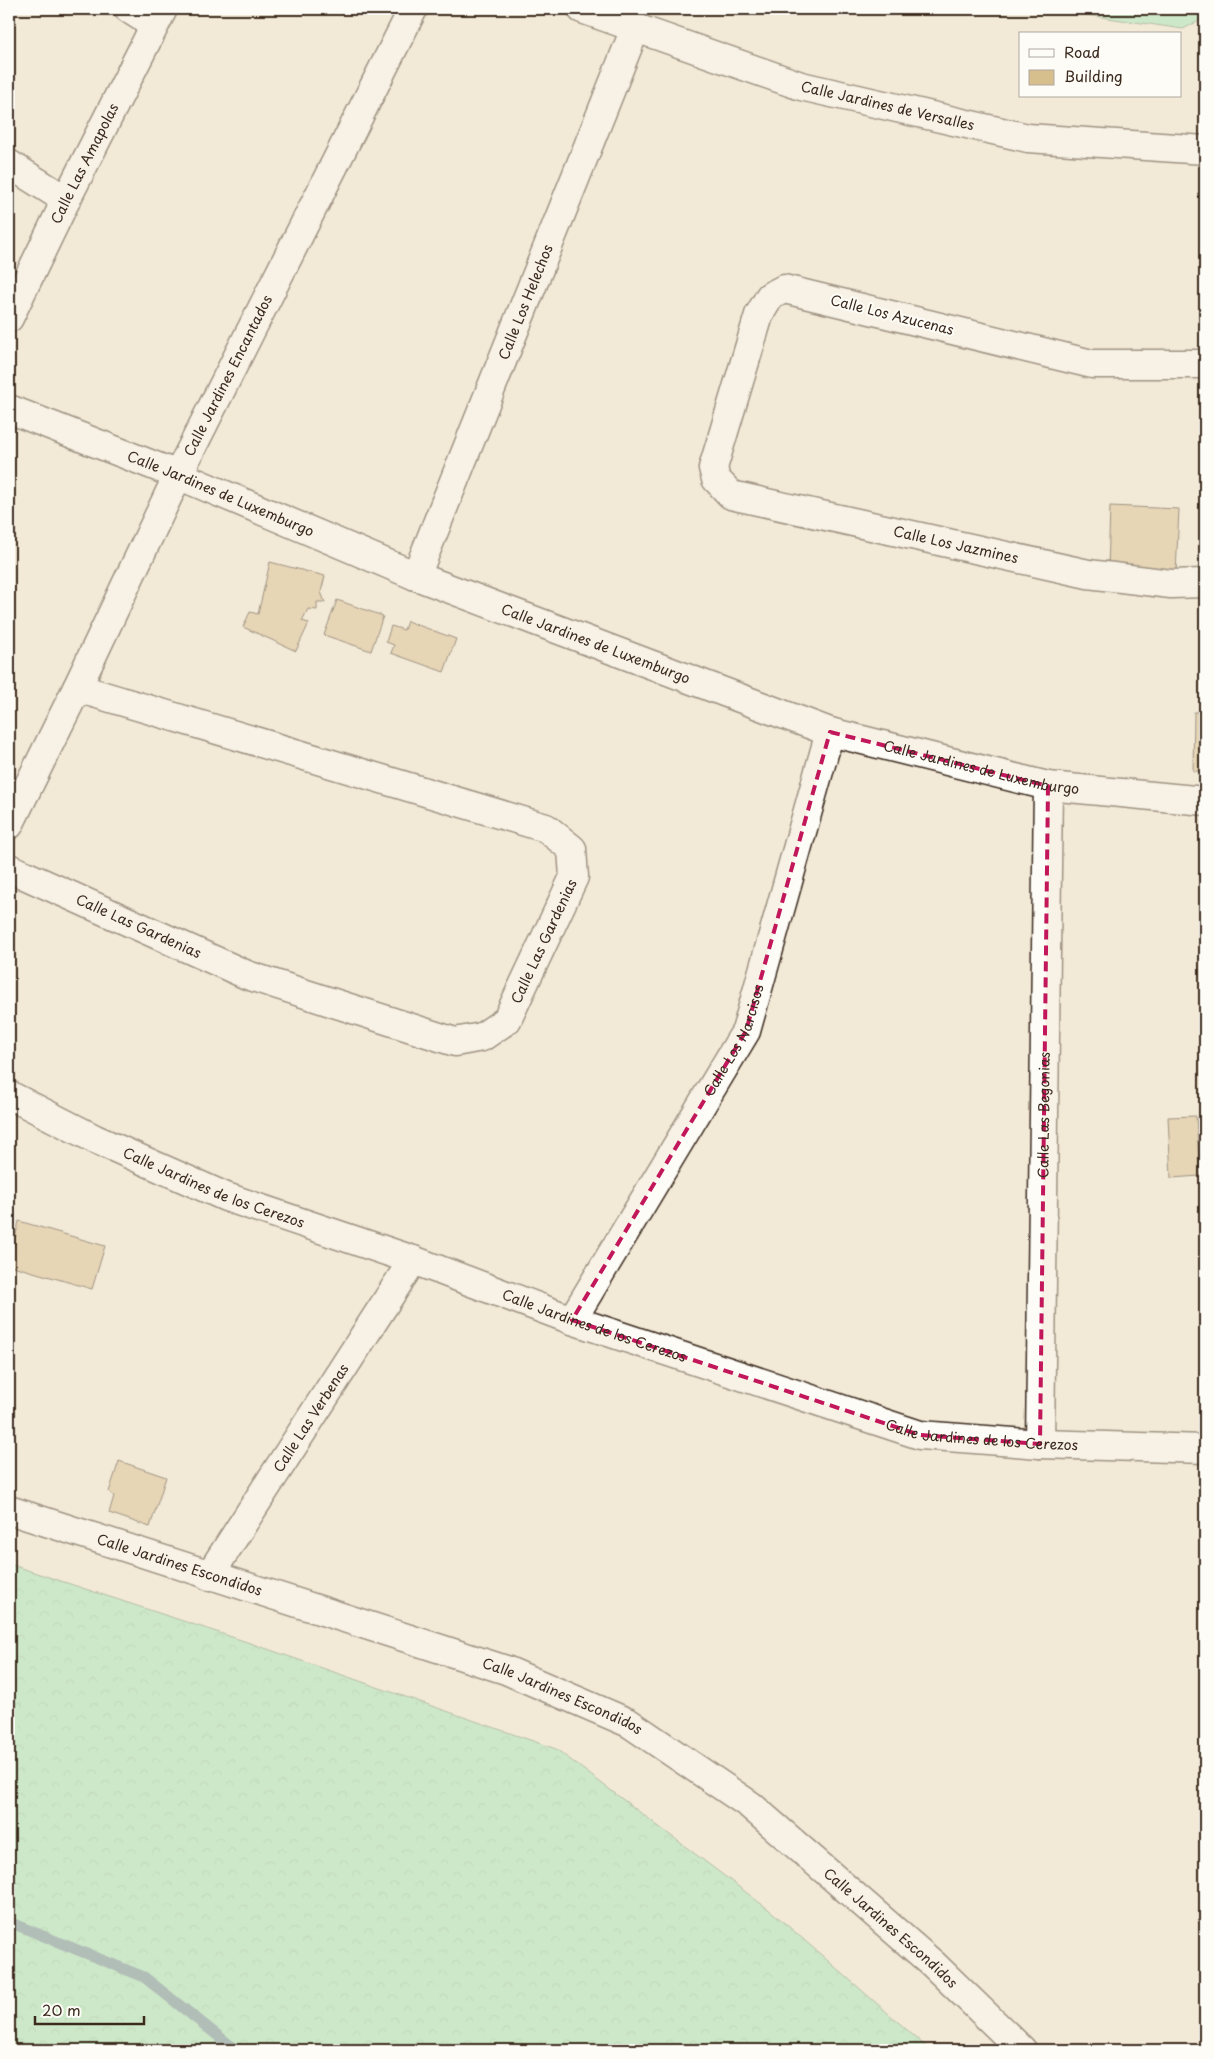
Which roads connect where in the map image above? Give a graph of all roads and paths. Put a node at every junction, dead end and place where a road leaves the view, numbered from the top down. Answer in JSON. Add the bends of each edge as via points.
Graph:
{"nodes":[{"id":1,"x":129,"y":9,"type":"edge"},
{"id":2,"x":413,"y":9,"type":"edge"},
{"id":3,"x":582,"y":9,"type":"edge"},
{"id":4,"x":158,"y":17,"type":"edge"},
{"id":5,"x":635,"y":29,"type":"junction"},
{"id":6,"x":1205,"y":150,"type":"edge"},
{"id":7,"x":9,"y":164,"type":"edge"},
{"id":8,"x":66,"y":200,"type":"junction"},
{"id":9,"x":9,"y":318,"type":"edge"},
{"id":10,"x":1205,"y":364,"type":"edge"},
{"id":11,"x":9,"y":409,"type":"edge"},
{"id":12,"x":178,"y":475,"type":"junction"},
{"id":13,"x":716,"y":479,"type":"joint"},
{"id":14,"x":416,"y":576,"type":"junction"},
{"id":15,"x":1205,"y":583,"type":"edge"},
{"id":16,"x":77,"y":688,"type":"junction"},
{"id":17,"x":830,"y":732,"type":"junction"},
{"id":18,"x":1048,"y":786,"type":"junction"},
{"id":19,"x":1205,"y":801,"type":"edge"},
{"id":20,"x":9,"y":825,"type":"edge"},
{"id":21,"x":9,"y":868,"type":"edge"},
{"id":22,"x":9,"y":1095,"type":"edge"},
{"id":23,"x":413,"y":1260,"type":"junction"},
{"id":24,"x":572,"y":1320,"type":"junction"},
{"id":25,"x":1040,"y":1444,"type":"junction"},
{"id":26,"x":1205,"y":1449,"type":"edge"},
{"id":27,"x":9,"y":1510,"type":"edge"},
{"id":28,"x":209,"y":1576,"type":"junction"},
{"id":29,"x":1022,"y":2050,"type":"edge"}],
"edges":[{"from":1,"to":4,"type":"street"},
{"from":2,"to":12,"type":"street","name":"Calle Jardines Encantados"},
{"from":3,"to":5,"type":"street","name":"Calle Jardines de Versalles"},
{"from":4,"to":8,"type":"street","name":"Calle Las Amapolas"},
{"from":5,"to":6,"type":"street","name":"Calle Jardines de Versalles","via":[[801,86],[1028,138]]},
{"from":5,"to":14,"type":"street","name":"Calle Los Helechos"},
{"from":7,"to":8,"type":"street"},
{"from":8,"to":9,"type":"street","name":"Calle Las Amapolas"},
{"from":10,"to":13,"type":"street","name":"Calle Los Azucenas","via":[[1092,364],[784,289],[770,296],[759,315],[713,468]]},
{"from":11,"to":12,"type":"street","name":"Calle Jardines de Luxemburgo"},
{"from":12,"to":14,"type":"street","name":"Calle Jardines de Luxemburgo"},
{"from":12,"to":16,"type":"street","name":"Calle Jardines Encantados"},
{"from":13,"to":15,"type":"street","name":"Calle Los Jazmines","via":[[731,495],[1079,572],[1171,584]]},
{"from":14,"to":17,"type":"street","name":"Calle Jardines de Luxemburgo"},
{"from":16,"to":20,"type":"street","name":"Calle Jardines Encantados"},
{"from":16,"to":21,"type":"street","name":"Calle Las Gardenias","via":[[546,828],[572,849],[574,877],[507,1020],[482,1037],[455,1042],[247,975]]},
{"from":17,"to":18,"type":"street","name":"Calle Jardines de Luxemburgo"},
{"from":17,"to":24,"type":"street","name":"Calle Los Narcisos","via":[[746,1031]]},
{"from":18,"to":19,"type":"street","name":"Calle Jardines de Luxemburgo"},
{"from":18,"to":25,"type":"street","name":"Calle Las Begonias"},
{"from":22,"to":23,"type":"street","name":"Calle Jardines de los Cerezos","via":[[95,1139],[226,1196]]},
{"from":23,"to":24,"type":"street","name":"Calle Jardines de los Cerezos"},
{"from":23,"to":28,"type":"street","name":"Calle Las Verbenas"},
{"from":24,"to":25,"type":"street","name":"Calle Jardines de los Cerezos","via":[[920,1435]]},
{"from":25,"to":26,"type":"street","name":"Calle Jardines de los Cerezos"},
{"from":27,"to":28,"type":"street","name":"Calle Jardines Escondidos"},
{"from":28,"to":29,"type":"street","name":"Calle Jardines Escondidos","via":[[506,1670],[629,1723],[750,1805],[933,1964]]}]}
